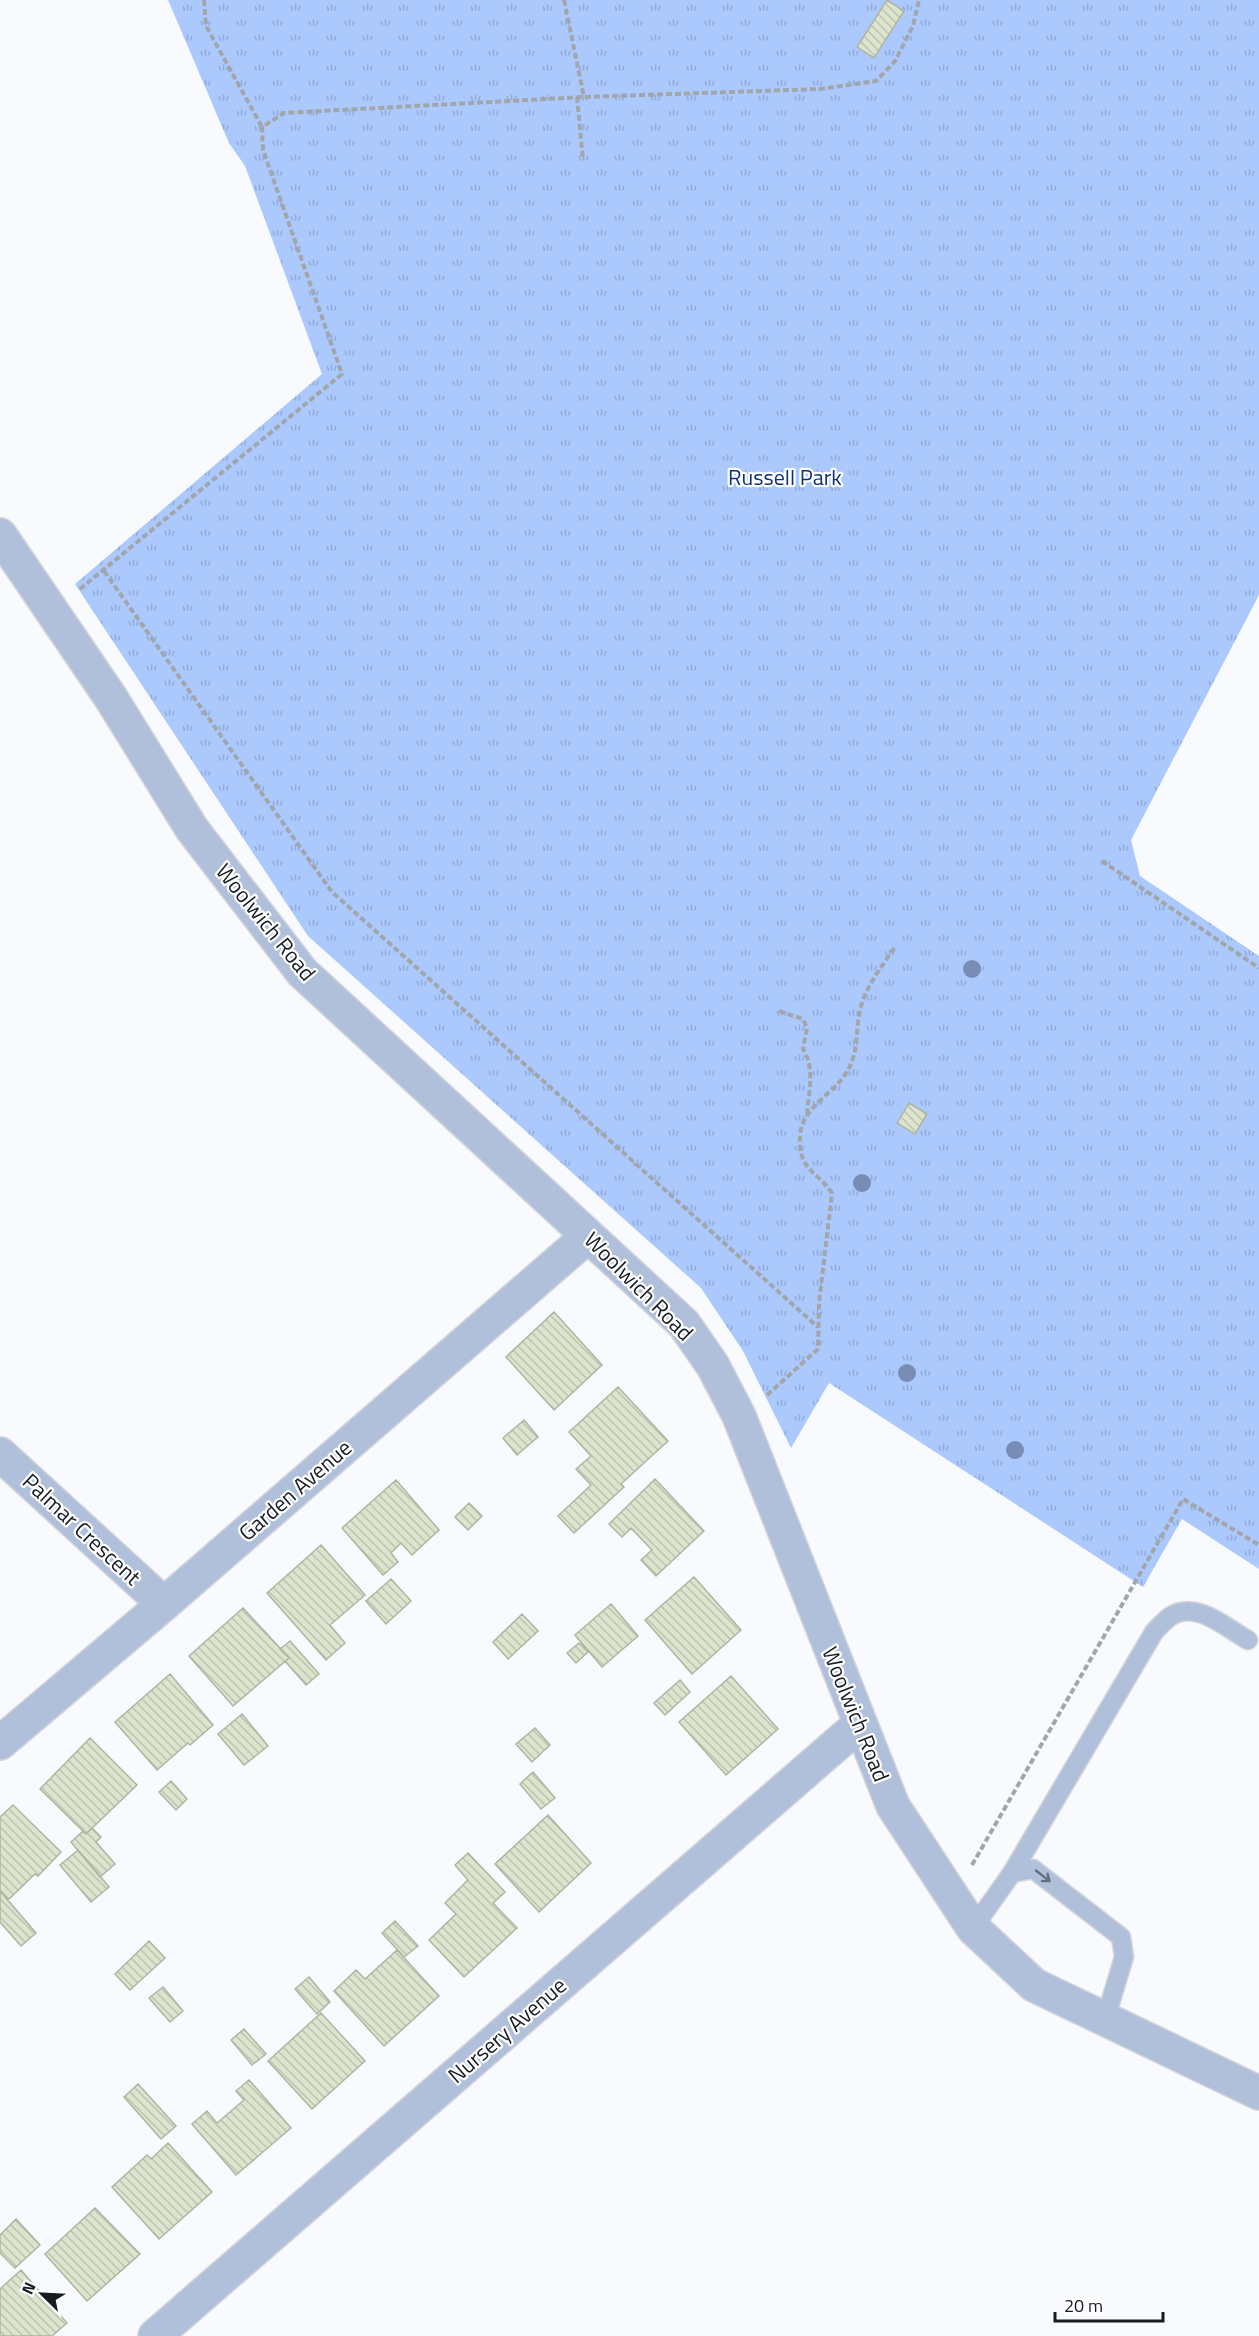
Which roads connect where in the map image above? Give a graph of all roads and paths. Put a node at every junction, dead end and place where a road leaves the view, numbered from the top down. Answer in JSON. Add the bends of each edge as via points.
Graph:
{"nodes":[{"id":1,"x":204,"y":0,"type":"edge"},
{"id":2,"x":564,"y":0,"type":"edge"},
{"id":3,"x":919,"y":0,"type":"edge"},
{"id":4,"x":578,"y":97,"type":"junction"},
{"id":5,"x":584,"y":97,"type":"junction"},
{"id":6,"x":262,"y":127,"type":"junction"},
{"id":7,"x":583,"y":159,"type":"dead end"},
{"id":8,"x":0,"y":535,"type":"edge"},
{"id":9,"x":104,"y":571,"type":"junction"},
{"id":10,"x":53,"y":610,"type":"junction"},
{"id":11,"x":1102,"y":861,"type":"dead end"},
{"id":12,"x":895,"y":947,"type":"dead end"},
{"id":13,"x":1259,"y":968,"type":"edge"},
{"id":14,"x":779,"y":1011,"type":"dead end"},
{"id":15,"x":807,"y":1115,"type":"junction"},
{"id":16,"x":588,"y":1236,"type":"junction"},
{"id":17,"x":818,"y":1327,"type":"junction"},
{"id":18,"x":739,"y":1416,"type":"junction"},
{"id":19,"x":0,"y":1454,"type":"edge"},
{"id":20,"x":1259,"y":1545,"type":"edge"},
{"id":21,"x":164,"y":1604,"type":"junction"},
{"id":22,"x":1248,"y":1641,"type":"dead end"},
{"id":23,"x":860,"y":1724,"type":"junction"},
{"id":24,"x":0,"y":1743,"type":"edge"},
{"id":25,"x":1012,"y":1873,"type":"junction"},
{"id":26,"x":944,"y":1884,"type":"junction"},
{"id":27,"x":974,"y":1928,"type":"junction"},
{"id":28,"x":1105,"y":2020,"type":"junction"},
{"id":29,"x":1259,"y":2093,"type":"edge"},
{"id":30,"x":155,"y":2336,"type":"edge"}],
"edges":[{"from":1,"to":6,"type":"path","via":[[206,26]]},
{"from":2,"to":5,"type":"path"},
{"from":3,"to":5,"type":"path","via":[[913,26],[900,52],[876,81],[810,90]]},
{"from":4,"to":5,"type":"path"},
{"from":4,"to":6,"type":"path","via":[[284,113]]},
{"from":4,"to":7,"type":"path"},
{"from":6,"to":9,"type":"path","via":[[263,150],[342,374]]},
{"from":8,"to":10,"type":"street","name":"Woolwich Road"},
{"from":9,"to":10,"type":"path"},
{"from":9,"to":17,"type":"path","via":[[332,892]]},
{"from":10,"to":16,"type":"street","name":"Woolwich Road","via":[[192,829],[302,972]]},
{"from":11,"to":13,"type":"path"},
{"from":12,"to":15,"type":"path","via":[[862,1003],[857,1049],[848,1072]]},
{"from":14,"to":15,"type":"path","via":[[803,1019],[807,1028],[803,1049],[809,1058]]},
{"from":15,"to":17,"type":"path","via":[[800,1132],[800,1151],[805,1166],[822,1178],[832,1193]]},
{"from":16,"to":18,"type":"street","name":"Woolwich Road","via":[[684,1324],[713,1366]]},
{"from":16,"to":21,"type":"street","name":"Garden Avenue"},
{"from":17,"to":18,"type":"path","via":[[818,1349]]},
{"from":18,"to":23,"type":"street","name":"Woolwich Road"},
{"from":19,"to":21,"type":"street","name":"Palmar Crescent"},
{"from":20,"to":26,"type":"path","via":[[1183,1499],[973,1864]]},
{"from":21,"to":24,"type":"street","name":"Garden Avenue"},
{"from":22,"to":25,"type":"lane","via":[[1202,1613],[1187,1610],[1171,1616],[1154,1632]]},
{"from":23,"to":26,"type":"street","name":"Woolwich Road","via":[[893,1806]]},
{"from":23,"to":30,"type":"street","name":"Nursery Avenue"},
{"from":25,"to":27,"type":"lane"},
{"from":25,"to":28,"type":"lane","one_way":true,"via":[[1033,1869],[1121,1936],[1124,1957]]},
{"from":26,"to":27,"type":"street","name":"Woolwich Road"},
{"from":27,"to":28,"type":"street","name":"Woolwich Road","via":[[1034,1985]]},
{"from":28,"to":29,"type":"street","name":"Woolwich Road"}]}
